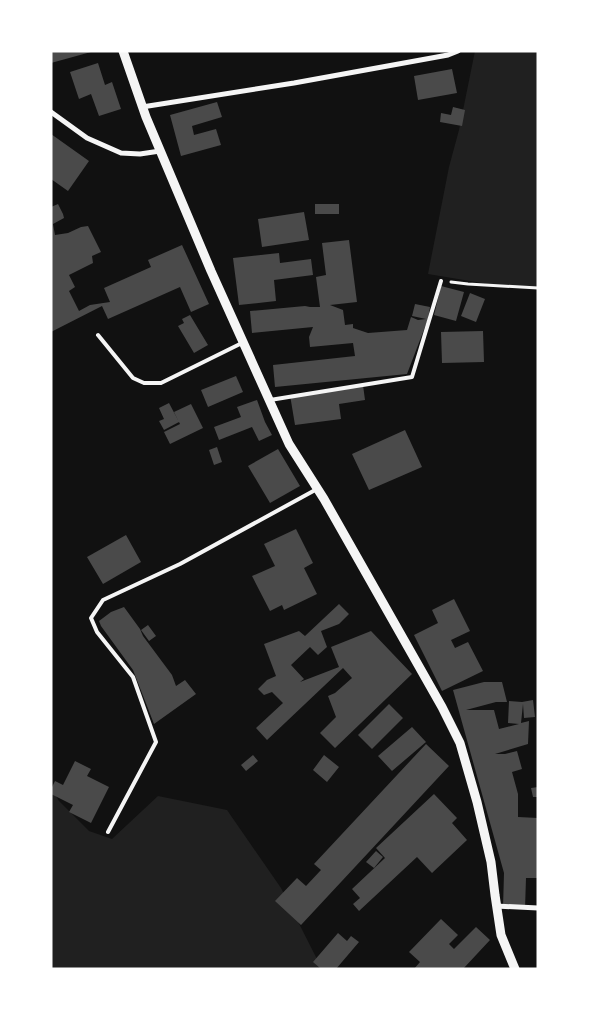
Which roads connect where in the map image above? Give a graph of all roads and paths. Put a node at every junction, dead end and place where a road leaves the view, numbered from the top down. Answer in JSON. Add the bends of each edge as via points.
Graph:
{"nodes":[{"id":1,"x":123,"y":51,"type":"edge"},
{"id":2,"x":458,"y":51,"type":"edge"},
{"id":3,"x":142,"y":107,"type":"junction"},
{"id":4,"x":51,"y":112,"type":"edge"},
{"id":5,"x":160,"y":151,"type":"junction"},
{"id":6,"x":441,"y":281,"type":"joint"},
{"id":7,"x":538,"y":288,"type":"edge"},
{"id":8,"x":98,"y":334,"type":"dead end"},
{"id":9,"x":244,"y":342,"type":"junction"},
{"id":10,"x":270,"y":400,"type":"junction"},
{"id":11,"x":317,"y":489,"type":"junction"},
{"id":12,"x":108,"y":832,"type":"dead end"},
{"id":13,"x":496,"y":906,"type":"junction"},
{"id":14,"x":538,"y":908,"type":"edge"},
{"id":15,"x":515,"y":969,"type":"edge"}],
"edges":[{"from":1,"to":3,"type":"street"},
{"from":2,"to":3,"type":"street"},
{"from":3,"to":5,"type":"street"},
{"from":4,"to":5,"type":"street","via":[[87,138],[121,153]]},
{"from":5,"to":9,"type":"street"},
{"from":6,"to":7,"type":"path"},
{"from":6,"to":10,"type":"lane","via":[[412,377]]},
{"from":8,"to":9,"type":"lane","via":[[133,378],[144,383],[161,383]]},
{"from":9,"to":10,"type":"street"},
{"from":10,"to":11,"type":"street","via":[[289,444]]},
{"from":11,"to":12,"type":"lane","via":[[180,564],[103,600],[91,618],[97,632],[133,677],[156,742]]},
{"from":11,"to":13,"type":"street","via":[[460,743],[491,862]]},
{"from":13,"to":14,"type":"street"},
{"from":13,"to":15,"type":"street","via":[[501,935]]}]}
